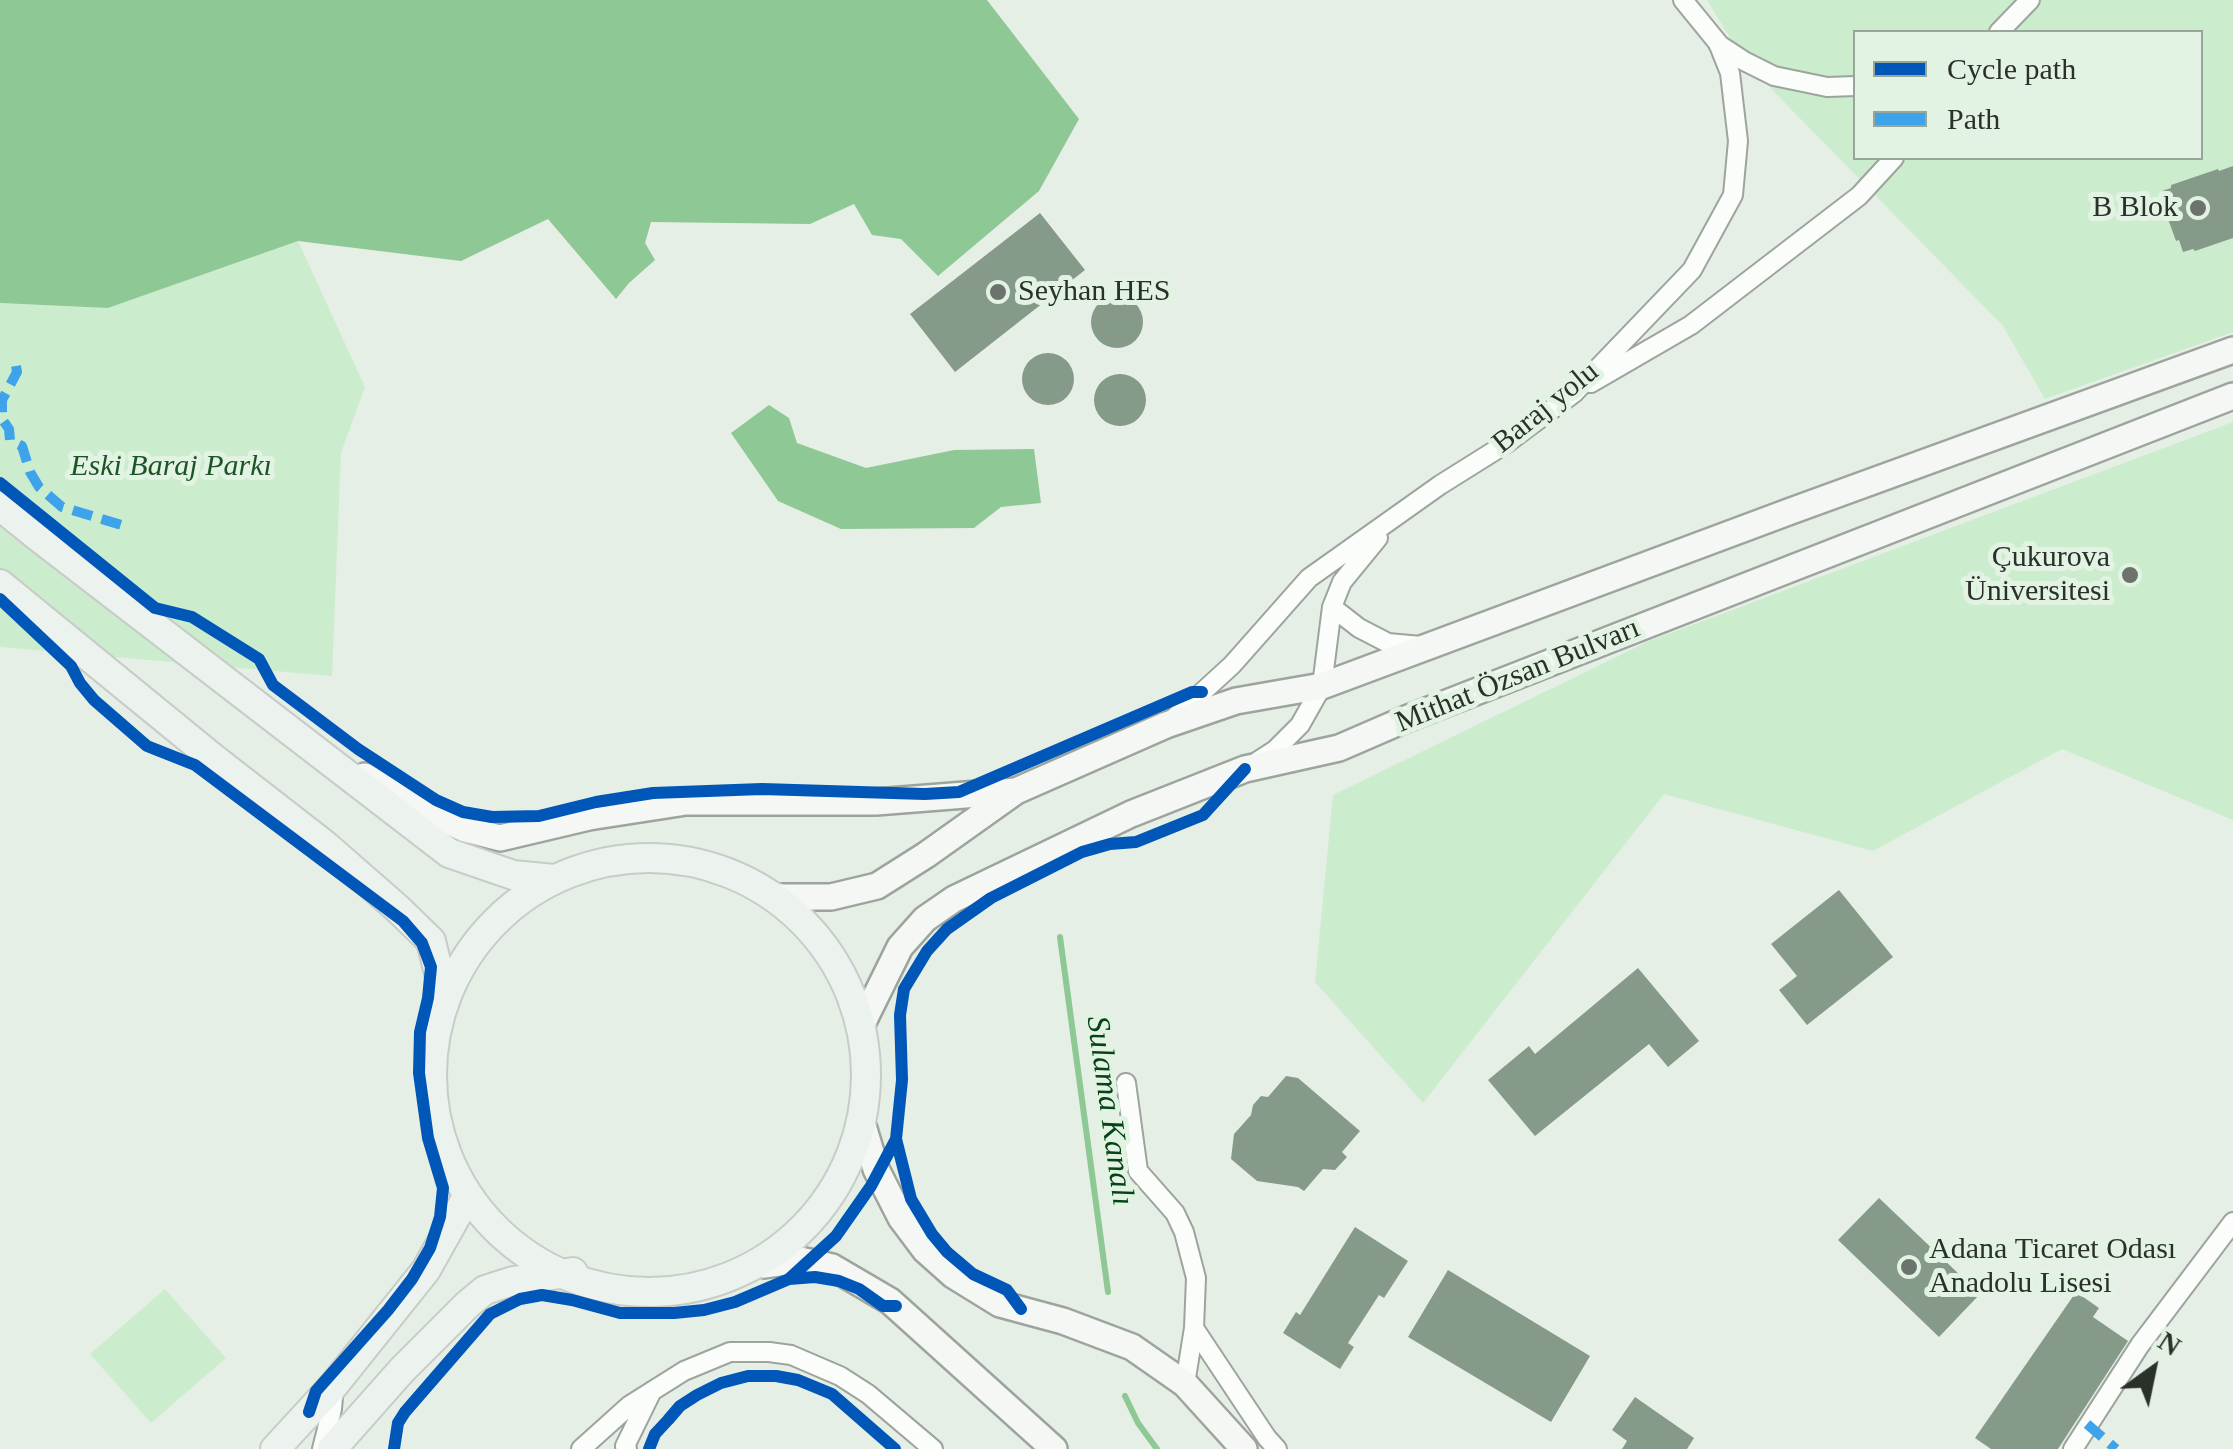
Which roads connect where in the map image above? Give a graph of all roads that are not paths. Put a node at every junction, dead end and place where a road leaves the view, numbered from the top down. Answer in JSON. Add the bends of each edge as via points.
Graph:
{"nodes":[{"id":1,"x":1683,"y":0,"type":"edge"},
{"id":2,"x":2030,"y":0,"type":"edge"},
{"id":3,"x":2001,"y":30,"type":"edge"},
{"id":4,"x":1718,"y":44,"type":"junction"},
{"id":5,"x":1853,"y":86,"type":"edge"},
{"id":6,"x":1892,"y":160,"type":"edge"},
{"id":7,"x":2233,"y":350,"type":"edge"},
{"id":8,"x":1574,"y":393,"type":"junction"},
{"id":9,"x":2233,"y":396,"type":"edge"},
{"id":10,"x":0,"y":506,"type":"edge"},
{"id":11,"x":1394,"y":518,"type":"junction"},
{"id":12,"x":0,"y":584,"type":"edge"},
{"id":13,"x":1332,"y":607,"type":"junction"},
{"id":14,"x":1426,"y":647,"type":"junction"},
{"id":15,"x":1322,"y":686,"type":"junction"},
{"id":16,"x":1166,"y":725,"type":"junction"},
{"id":17,"x":303,"y":740,"type":"junction"},
{"id":18,"x":1244,"y":769,"type":"junction"},
{"id":19,"x":1016,"y":791,"type":"junction"},
{"id":20,"x":554,"y":879,"type":"junction"},
{"id":21,"x":778,"y":897,"type":"junction"},
{"id":22,"x":444,"y":990,"type":"junction"},
{"id":23,"x":862,"y":1024,"type":"junction"},
{"id":24,"x":1126,"y":1083,"type":"dead end"},
{"id":25,"x":864,"y":1129,"type":"junction"},
{"id":26,"x":468,"y":1195,"type":"junction"},
{"id":27,"x":2233,"y":1222,"type":"edge"},
{"id":28,"x":764,"y":1265,"type":"junction"},
{"id":29,"x":573,"y":1272,"type":"junction"},
{"id":30,"x":1194,"y":1328,"type":"junction"},
{"id":31,"x":1186,"y":1384,"type":"junction"},
{"id":32,"x":334,"y":1385,"type":"junction"},
{"id":33,"x":652,"y":1391,"type":"junction"},
{"id":34,"x":276,"y":1449,"type":"edge"},
{"id":35,"x":322,"y":1449,"type":"edge"},
{"id":36,"x":332,"y":1449,"type":"edge"},
{"id":37,"x":581,"y":1449,"type":"edge"},
{"id":38,"x":627,"y":1449,"type":"edge"},
{"id":39,"x":933,"y":1449,"type":"edge"},
{"id":40,"x":1054,"y":1449,"type":"edge"},
{"id":41,"x":1244,"y":1449,"type":"edge"},
{"id":42,"x":1277,"y":1449,"type":"edge"},
{"id":43,"x":2073,"y":1449,"type":"edge"}],
"edges":[{"from":1,"to":4,"type":"street","name":"Baraj yolu"},
{"from":2,"to":3,"type":"street"},
{"from":4,"to":5,"type":"street","via":[[1774,76]]},
{"from":4,"to":8,"type":"street","name":"Baraj yolu","via":[[1730,73],[1738,141],[1732,195],[1692,270]]},
{"from":6,"to":8,"type":"street","via":[[1859,196],[1691,325]]},
{"from":7,"to":14,"type":"main road","name":"Mithat Özsan Bulvarı"},
{"from":8,"to":11,"type":"street","name":"Baraj yolu"},
{"from":9,"to":18,"type":"main road","name":"Mithat Özsan Bulvarı","via":[[1339,748]]},
{"from":10,"to":17,"type":"main road"},
{"from":11,"to":13,"type":"street","via":[[1342,582]]},
{"from":11,"to":16,"type":"street","name":"Baraj yolu","via":[[1309,578],[1232,665]]},
{"from":12,"to":22,"type":"main road","via":[[397,908],[431,941]]},
{"from":13,"to":14,"type":"street","via":[[1388,643]]},
{"from":13,"to":15,"type":"street"},
{"from":14,"to":15,"type":"main road","name":"Mithat Özsan Bulvarı"},
{"from":15,"to":16,"type":"main road","name":"Mithat Özsan Bulvarı","via":[[1236,701]]},
{"from":15,"to":18,"type":"street","via":[[1300,725]]},
{"from":16,"to":19,"type":"main road","name":"Mithat Özsan Bulvarı"},
{"from":17,"to":19,"type":"main road","via":[[415,806],[500,838],[686,802],[876,802]]},
{"from":17,"to":20,"type":"main road","via":[[449,853],[513,874]]},
{"from":18,"to":23,"type":"main road","name":"Mithat Özsan Bulvarı","via":[[1131,814],[954,899],[900,947]]},
{"from":19,"to":21,"type":"main road","via":[[877,886],[830,897]]},
{"from":20,"to":21,"type":"main road","via":[[582,867],[692,861]]},
{"from":20,"to":22,"type":"main road","via":[[508,910]]},
{"from":21,"to":23,"type":"main road","via":[[820,943]]},
{"from":22,"to":26,"type":"main road","via":[[428,1031],[431,1120]]},
{"from":23,"to":25,"type":"main road","via":[[869,1073]]},
{"from":24,"to":30,"type":"street","via":[[1138,1171],[1184,1232],[1196,1278]]},
{"from":25,"to":28,"type":"main road","via":[[813,1219]]},
{"from":25,"to":31,"type":"main road","via":[[901,1218],[954,1275],[1000,1304],[1132,1348]]},
{"from":26,"to":29,"type":"main road","via":[[509,1240]]},
{"from":26,"to":32,"type":"main road","via":[[426,1270]]},
{"from":27,"to":43,"type":"street","via":[[2140,1345]]},
{"from":28,"to":29,"type":"main road","via":[[673,1294],[633,1292]]},
{"from":28,"to":40,"type":"main road","via":[[800,1260],[832,1268],[890,1300]]},
{"from":29,"to":36,"type":"main road","via":[[485,1290]]},
{"from":30,"to":31,"type":"street"},
{"from":30,"to":42,"type":"street"},
{"from":31,"to":41,"type":"main road"},
{"from":32,"to":34,"type":"main road"},
{"from":32,"to":35,"type":"street"},
{"from":33,"to":37,"type":"street"},
{"from":33,"to":38,"type":"street"},
{"from":33,"to":39,"type":"street","via":[[730,1352],[791,1355],[868,1394]]}]}
